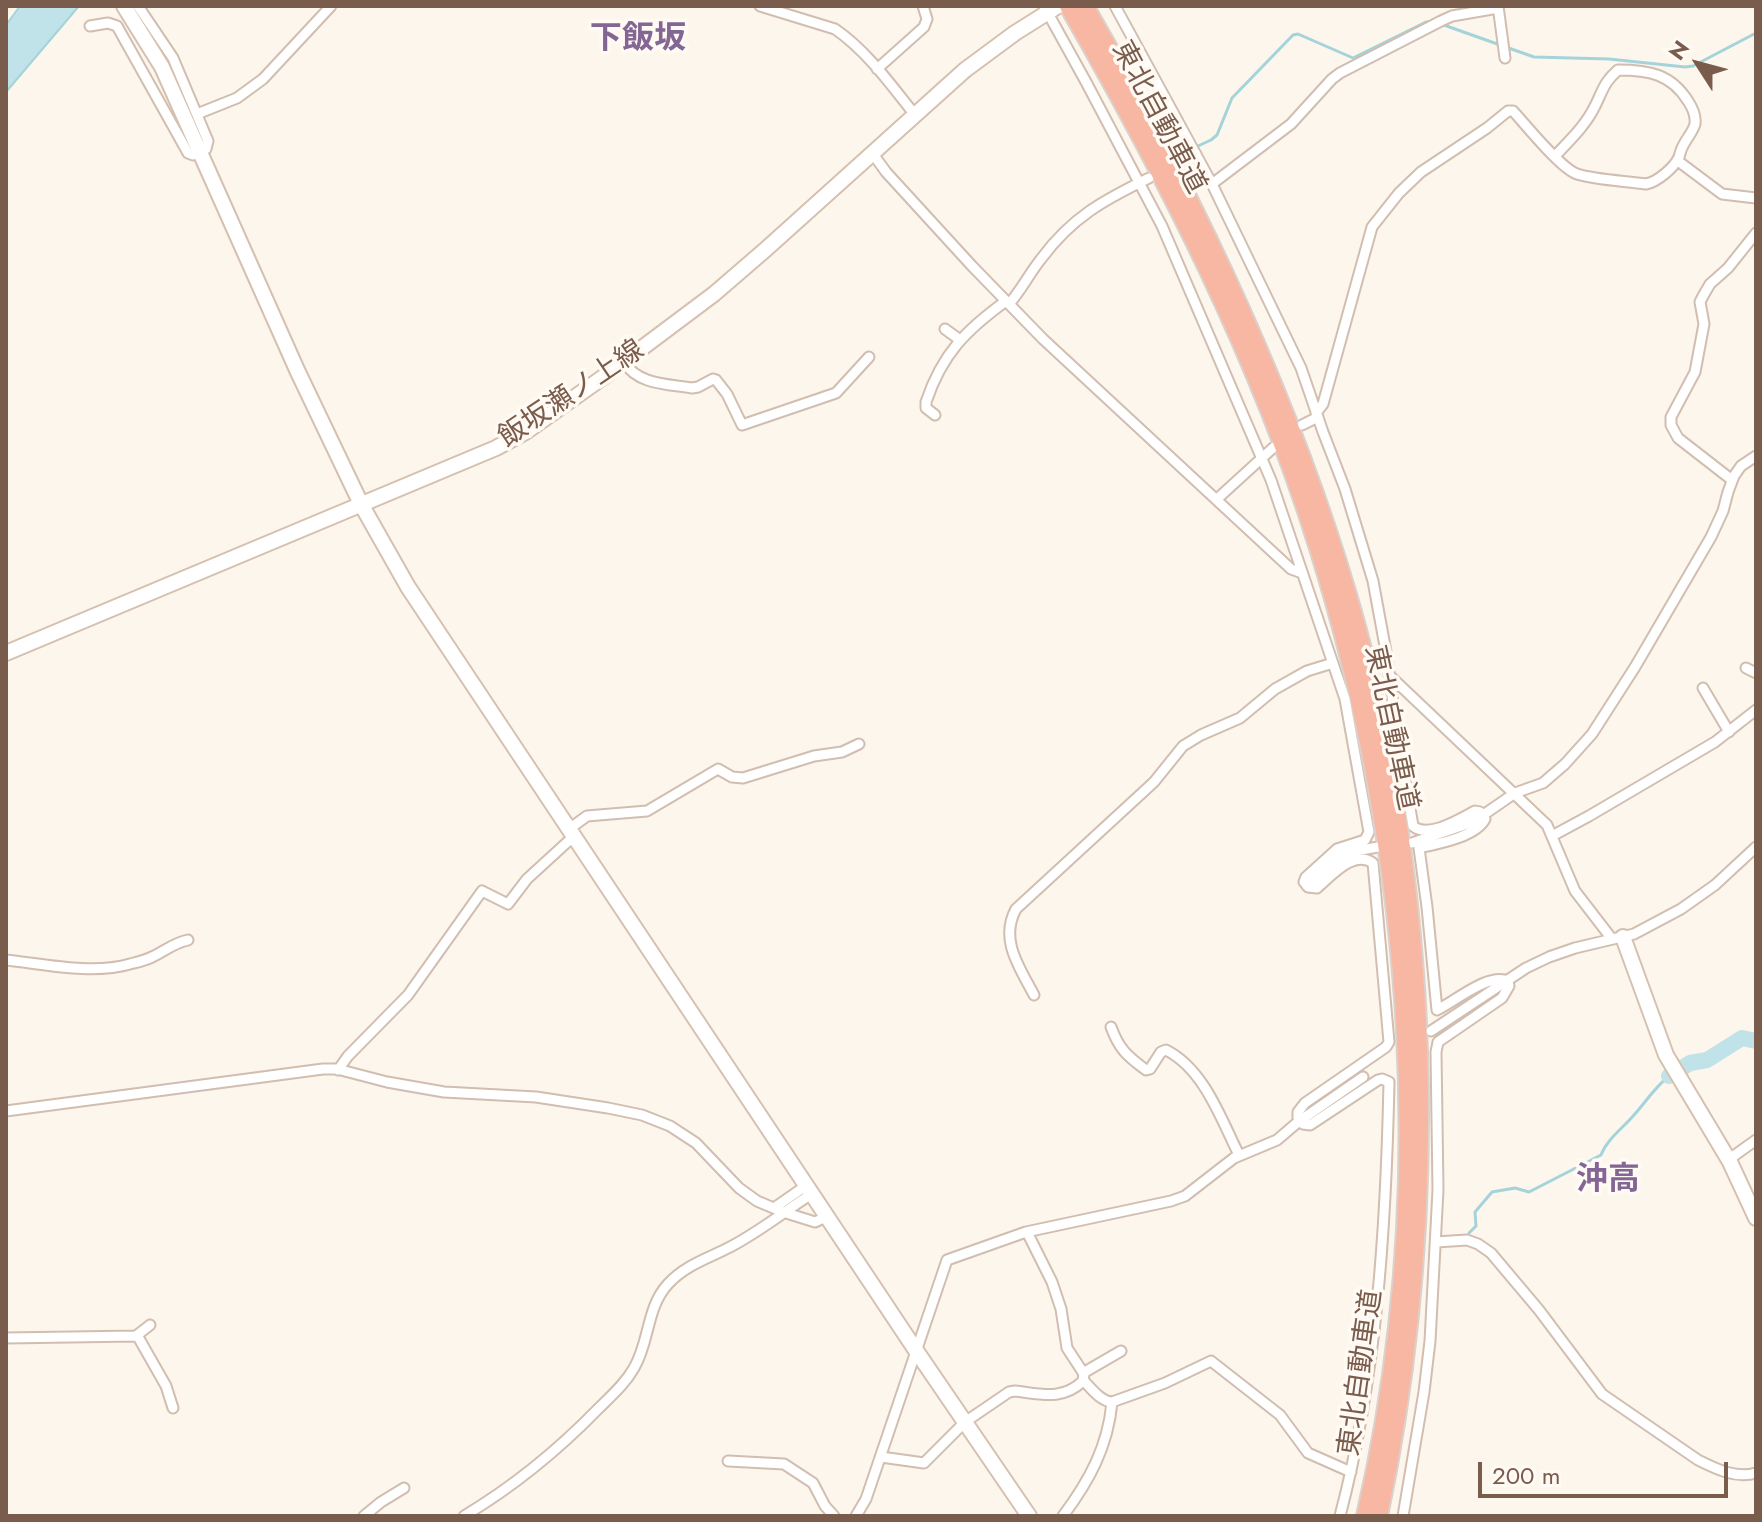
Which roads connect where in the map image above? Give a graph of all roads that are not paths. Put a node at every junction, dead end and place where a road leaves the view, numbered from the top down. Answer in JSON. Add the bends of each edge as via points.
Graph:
{"nodes":[{"id":1,"x":124,"y":6,"type":"edge"},
{"id":2,"x":138,"y":6,"type":"edge"},
{"id":3,"x":331,"y":6,"type":"edge"},
{"id":4,"x":760,"y":6,"type":"edge"},
{"id":5,"x":923,"y":6,"type":"edge"},
{"id":6,"x":1068,"y":6,"type":"edge"},
{"id":7,"x":1085,"y":6,"type":"edge"},
{"id":8,"x":1115,"y":6,"type":"edge"},
{"id":9,"x":1498,"y":7,"type":"edge"},
{"id":10,"x":1050,"y":8,"type":"edge"},
{"id":11,"x":90,"y":26,"type":"dead end"},
{"id":12,"x":1505,"y":58,"type":"dead end"},
{"id":13,"x":877,"y":69,"type":"junction"},
{"id":14,"x":197,"y":114,"type":"junction"},
{"id":15,"x":915,"y":115,"type":"junction"},
{"id":16,"x":200,"y":152,"type":"junction"},
{"id":17,"x":873,"y":154,"type":"junction"},
{"id":18,"x":1196,"y":154,"type":"junction"},
{"id":19,"x":1555,"y":156,"type":"junction"},
{"id":20,"x":1179,"y":161,"type":"dead end"},
{"id":21,"x":1678,"y":161,"type":"junction"},
{"id":22,"x":1144,"y":180,"type":"junction"},
{"id":23,"x":1212,"y":184,"type":"junction"},
{"id":24,"x":1756,"y":198,"type":"edge"},
{"id":25,"x":1756,"y":233,"type":"edge"},
{"id":26,"x":1008,"y":302,"type":"junction"},
{"id":27,"x":945,"y":329,"type":"dead end"},
{"id":28,"x":960,"y":340,"type":"junction"},
{"id":29,"x":869,"y":357,"type":"dead end"},
{"id":30,"x":624,"y":362,"type":"junction"},
{"id":31,"x":935,"y":415,"type":"dead end"},
{"id":32,"x":1317,"y":415,"type":"junction"},
{"id":33,"x":1302,"y":425,"type":"dead end"},
{"id":34,"x":1274,"y":447,"type":"dead end"},
{"id":35,"x":1756,"y":456,"type":"edge"},
{"id":36,"x":1261,"y":458,"type":"junction"},
{"id":37,"x":1732,"y":480,"type":"junction"},
{"id":38,"x":1217,"y":499,"type":"junction"},
{"id":39,"x":361,"y":504,"type":"junction"},
{"id":40,"x":1302,"y":573,"type":"junction"},
{"id":41,"x":6,"y":653,"type":"edge"},
{"id":42,"x":1333,"y":663,"type":"junction"},
{"id":43,"x":1746,"y":668,"type":"dead end"},
{"id":44,"x":1756,"y":673,"type":"edge"},
{"id":45,"x":1389,"y":675,"type":"junction"},
{"id":46,"x":1703,"y":688,"type":"dead end"},
{"id":47,"x":1756,"y":710,"type":"edge"},
{"id":48,"x":1729,"y":732,"type":"junction"},
{"id":49,"x":859,"y":744,"type":"dead end"},
{"id":50,"x":1515,"y":793,"type":"junction"},
{"id":51,"x":1483,"y":815,"type":"junction"},
{"id":52,"x":571,"y":832,"type":"junction"},
{"id":53,"x":1552,"y":836,"type":"junction"},
{"id":54,"x":1412,"y":843,"type":"dead end"},
{"id":55,"x":1378,"y":847,"type":"dead end"},
{"id":56,"x":1756,"y":847,"type":"edge"},
{"id":57,"x":1307,"y":886,"type":"junction"},
{"id":58,"x":1618,"y":938,"type":"junction"},
{"id":59,"x":188,"y":940,"type":"dead end"},
{"id":60,"x":6,"y":960,"type":"edge"},
{"id":61,"x":1508,"y":981,"type":"junction"},
{"id":62,"x":1034,"y":995,"type":"dead end"},
{"id":63,"x":1111,"y":1027,"type":"dead end"},
{"id":64,"x":1431,"y":1031,"type":"dead end"},
{"id":65,"x":338,"y":1070,"type":"junction"},
{"id":66,"x":1363,"y":1077,"type":"dead end"},
{"id":67,"x":6,"y":1111,"type":"edge"},
{"id":68,"x":1300,"y":1121,"type":"junction"},
{"id":69,"x":1756,"y":1140,"type":"edge"},
{"id":70,"x":1239,"y":1155,"type":"junction"},
{"id":71,"x":1728,"y":1160,"type":"junction"},
{"id":72,"x":810,"y":1189,"type":"junction"},
{"id":73,"x":778,"y":1210,"type":"junction"},
{"id":74,"x":828,"y":1216,"type":"junction"},
{"id":75,"x":1756,"y":1218,"type":"edge"},
{"id":76,"x":1027,"y":1232,"type":"junction"},
{"id":77,"x":1436,"y":1242,"type":"junction"},
{"id":78,"x":150,"y":1325,"type":"dead end"},
{"id":79,"x":137,"y":1335,"type":"junction"},
{"id":80,"x":6,"y":1338,"type":"edge"},
{"id":81,"x":1121,"y":1351,"type":"dead end"},
{"id":82,"x":917,"y":1352,"type":"junction"},
{"id":83,"x":1083,"y":1376,"type":"junction"},
{"id":84,"x":1112,"y":1402,"type":"junction"},
{"id":85,"x":173,"y":1408,"type":"dead end"},
{"id":86,"x":965,"y":1422,"type":"junction"},
{"id":87,"x":881,"y":1457,"type":"junction"},
{"id":88,"x":728,"y":1461,"type":"dead end"},
{"id":89,"x":1351,"y":1472,"type":"junction"},
{"id":90,"x":1756,"y":1473,"type":"edge"},
{"id":91,"x":404,"y":1488,"type":"dead end"},
{"id":92,"x":364,"y":1516,"type":"edge"},
{"id":93,"x":464,"y":1516,"type":"edge"},
{"id":94,"x":834,"y":1516,"type":"edge"},
{"id":95,"x":856,"y":1516,"type":"edge"},
{"id":96,"x":1029,"y":1516,"type":"edge"},
{"id":97,"x":1063,"y":1516,"type":"edge"},
{"id":98,"x":1340,"y":1516,"type":"edge"},
{"id":99,"x":1365,"y":1516,"type":"edge"},
{"id":100,"x":1379,"y":1516,"type":"edge"},
{"id":101,"x":1403,"y":1516,"type":"edge"}],
"edges":[{"from":1,"to":16,"type":"street","via":[[162,67]]},
{"from":2,"to":14,"type":"street","via":[[173,58]]},
{"from":3,"to":14,"type":"street","via":[[263,79],[237,98]]},
{"from":4,"to":13,"type":"street","via":[[835,29]]},
{"from":5,"to":13,"type":"street","via":[[924,27]]},
{"from":6,"to":99,"type":"highway","name":"東北自動車道","via":[[1189,232],[1291,468],[1339,617],[1378,789],[1400,971],[1406,1146],[1399,1295],[1386,1413]]},
{"from":7,"to":100,"type":"highway","name":"東北自動車道","via":[[1199,219],[1288,421],[1351,607],[1391,784],[1414,968],[1419,1145],[1408,1340]]},
{"from":8,"to":18,"type":"street"},
{"from":9,"to":12,"type":"street"},
{"from":9,"to":23,"type":"street","via":[[1452,16],[1340,73],[1291,124]]},
{"from":10,"to":15,"type":"street","name":"飯坂瀬ノ上線"},
{"from":10,"to":22,"type":"street"},
{"from":11,"to":16,"type":"street","via":[[117,26],[188,153]]},
{"from":13,"to":15,"type":"street"},
{"from":14,"to":16,"type":"street","via":[[208,141]]},
{"from":15,"to":17,"type":"street","name":"飯坂瀬ノ上線"},
{"from":16,"to":39,"type":"street"},
{"from":17,"to":26,"type":"street"},
{"from":17,"to":30,"type":"street","name":"飯坂瀬ノ上線","via":[[725,284]]},
{"from":18,"to":20,"type":"street"},
{"from":18,"to":23,"type":"street"},
{"from":19,"to":21,"type":"street","via":[[1575,174],[1646,184]]},
{"from":19,"to":21,"type":"street","via":[[1584,123],[1608,79],[1618,70],[1632,70],[1665,76],[1691,106],[1695,124]]},
{"from":19,"to":32,"type":"street","via":[[1508,111],[1399,193],[1369,231]]},
{"from":21,"to":24,"type":"street","via":[[1722,194]]},
{"from":22,"to":26,"type":"street","via":[[1069,227]]},
{"from":22,"to":36,"type":"street"},
{"from":23,"to":32,"type":"street","via":[[1301,368]]},
{"from":25,"to":37,"type":"street","via":[[1700,302],[1704,324],[1695,372],[1671,417],[1678,438]]},
{"from":26,"to":28,"type":"street"},
{"from":26,"to":38,"type":"street"},
{"from":27,"to":28,"type":"street"},
{"from":28,"to":31,"type":"street","via":[[938,371],[926,402]]},
{"from":29,"to":30,"type":"street","via":[[836,393],[742,425],[716,380],[692,388],[646,381]]},
{"from":30,"to":39,"type":"street","name":"飯坂瀬ノ上線","via":[[496,448]]},
{"from":32,"to":33,"type":"street"},
{"from":32,"to":45,"type":"street","via":[[1373,581]]},
{"from":34,"to":36,"type":"street"},
{"from":35,"to":37,"type":"street"},
{"from":36,"to":38,"type":"street"},
{"from":36,"to":40,"type":"street"},
{"from":37,"to":50,"type":"street","via":[[1711,537],[1592,734],[1551,778]]},
{"from":38,"to":40,"type":"street","via":[[1291,569]]},
{"from":39,"to":41,"type":"street","name":"飯坂瀬ノ上線"},
{"from":39,"to":52,"type":"street","via":[[408,587]]},
{"from":40,"to":42,"type":"street"},
{"from":42,"to":57,"type":"street","via":[[1345,699],[1369,832],[1365,840],[1333,852],[1306,877]]},
{"from":42,"to":62,"type":"street","via":[[1307,671],[1240,718],[1183,746],[1154,782],[1016,909],[1009,942]]},
{"from":43,"to":44,"type":"street"},
{"from":45,"to":50,"type":"street"},
{"from":45,"to":51,"type":"street","via":[[1413,826],[1425,831],[1475,811]]},
{"from":46,"to":48,"type":"street"},
{"from":47,"to":48,"type":"street"},
{"from":48,"to":53,"type":"street"},
{"from":49,"to":52,"type":"street","via":[[743,778],[718,769],[653,809],[587,816]]},
{"from":50,"to":51,"type":"street"},
{"from":50,"to":53,"type":"street"},
{"from":51,"to":54,"type":"street"},
{"from":51,"to":61,"type":"street","via":[[1482,825],[1471,832],[1419,848],[1437,1010],[1486,983]]},
{"from":52,"to":65,"type":"street","via":[[508,904],[482,891],[408,995]]},
{"from":52,"to":72,"type":"street"},
{"from":53,"to":58,"type":"street","via":[[1575,891]]},
{"from":55,"to":57,"type":"street","via":[[1342,856]]},
{"from":56,"to":58,"type":"street","via":[[1688,906]]},
{"from":57,"to":68,"type":"street","via":[[1317,888],[1352,861],[1373,863],[1389,1042],[1305,1103],[1298,1112]]},
{"from":58,"to":61,"type":"street","via":[[1549,957]]},
{"from":58,"to":71,"type":"street","via":[[1666,1055]]},
{"from":59,"to":60,"type":"street","via":[[154,957],[112,968]]},
{"from":61,"to":64,"type":"street"},
{"from":61,"to":77,"type":"street","via":[[1502,998],[1438,1042]]},
{"from":63,"to":70,"type":"street","via":[[1123,1052],[1146,1070],[1166,1050],[1200,1080]]},
{"from":65,"to":67,"type":"street"},
{"from":65,"to":73,"type":"street","via":[[444,1092],[536,1097],[642,1115],[684,1135],[745,1194]]},
{"from":66,"to":68,"type":"street"},
{"from":68,"to":70,"type":"street","via":[[1277,1140]]},
{"from":68,"to":89,"type":"street","via":[[1310,1125],[1378,1080],[1389,1082],[1379,1279]]},
{"from":69,"to":71,"type":"street"},
{"from":70,"to":76,"type":"street","via":[[1185,1196]]},
{"from":71,"to":75,"type":"street"},
{"from":72,"to":73,"type":"street"},
{"from":72,"to":74,"type":"street"},
{"from":73,"to":74,"type":"street","via":[[815,1222]]},
{"from":73,"to":93,"type":"street","via":[[764,1227],[676,1275],[657,1299],[643,1351],[629,1377],[548,1455]]},
{"from":74,"to":82,"type":"street"},
{"from":76,"to":82,"type":"street","via":[[947,1260]]},
{"from":76,"to":83,"type":"street","via":[[1052,1282],[1067,1348]]},
{"from":77,"to":90,"type":"street","via":[[1467,1240],[1491,1253],[1602,1394],[1713,1468],[1735,1475]]},
{"from":77,"to":101,"type":"street","via":[[1424,1392]]},
{"from":78,"to":79,"type":"street"},
{"from":79,"to":80,"type":"street"},
{"from":79,"to":85,"type":"street"},
{"from":81,"to":83,"type":"street"},
{"from":82,"to":86,"type":"street"},
{"from":82,"to":87,"type":"street"},
{"from":83,"to":84,"type":"street","via":[[1101,1398]]},
{"from":83,"to":86,"type":"street","via":[[1077,1387],[1060,1395],[1009,1392]]},
{"from":84,"to":89,"type":"street","via":[[1211,1361],[1280,1415],[1308,1453]]},
{"from":84,"to":97,"type":"street","via":[[1102,1451]]},
{"from":86,"to":87,"type":"street","via":[[924,1463]]},
{"from":86,"to":96,"type":"street"},
{"from":87,"to":95,"type":"street"},
{"from":88,"to":94,"type":"street","via":[[784,1464],[813,1483]]},
{"from":89,"to":98,"type":"street"},
{"from":91,"to":92,"type":"street"}]}
